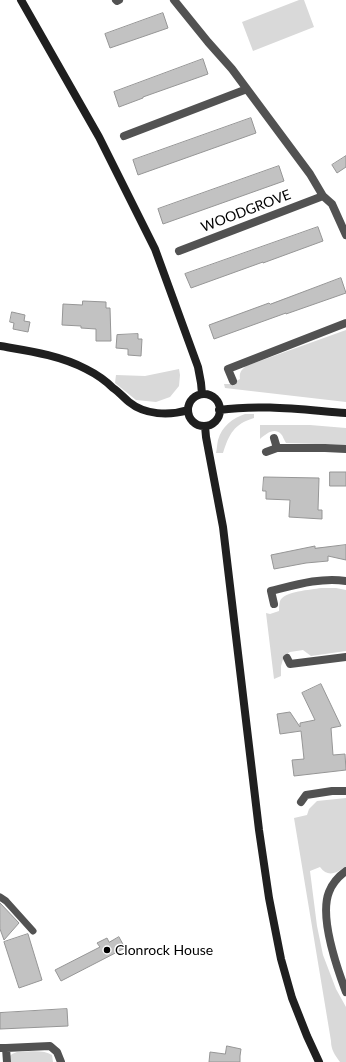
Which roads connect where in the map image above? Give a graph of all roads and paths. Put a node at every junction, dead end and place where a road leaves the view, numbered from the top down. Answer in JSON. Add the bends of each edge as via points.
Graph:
{"nodes":[{"id":1,"x":21,"y":0,"type":"edge"},
{"id":2,"x":174,"y":0,"type":"edge"},
{"id":3,"x":247,"y":89,"type":"junction"},
{"id":4,"x":124,"y":136,"type":"dead end"},
{"id":5,"x":323,"y":196,"type":"junction"},
{"id":6,"x":346,"y":235,"type":"edge"},
{"id":7,"x":179,"y":250,"type":"dead end"},
{"id":8,"x":346,"y":324,"type":"edge"},
{"id":9,"x":0,"y":346,"type":"edge"},
{"id":10,"x":233,"y":381,"type":"dead end"},
{"id":11,"x":202,"y":394,"type":"junction"},
{"id":12,"x":188,"y":410,"type":"junction"},
{"id":13,"x":220,"y":410,"type":"junction"},
{"id":14,"x":346,"y":414,"type":"edge"},
{"id":15,"x":205,"y":426,"type":"junction"},
{"id":16,"x":274,"y":438,"type":"dead end"},
{"id":17,"x":277,"y":448,"type":"junction"},
{"id":18,"x":346,"y":449,"type":"edge"},
{"id":19,"x":266,"y":452,"type":"dead end"},
{"id":20,"x":346,"y":581,"type":"edge"},
{"id":21,"x":274,"y":604,"type":"dead end"},
{"id":22,"x":346,"y":657,"type":"edge"},
{"id":23,"x":287,"y":658,"type":"dead end"},
{"id":24,"x":346,"y":791,"type":"edge"},
{"id":25,"x":301,"y":802,"type":"dead end"},
{"id":26,"x":346,"y":871,"type":"edge"},
{"id":27,"x":0,"y":897,"type":"edge"},
{"id":28,"x":33,"y":931,"type":"dead end"},
{"id":29,"x":346,"y":992,"type":"edge"},
{"id":30,"x":3,"y":1048,"type":"edge"},
{"id":31,"x":7,"y":1062,"type":"edge"},
{"id":32,"x":61,"y":1062,"type":"edge"},
{"id":33,"x":319,"y":1062,"type":"edge"}],
"edges":[{"from":1,"to":11,"type":"street","via":[[99,137],[155,249],[198,367]]},
{"from":2,"to":3,"type":"street"},
{"from":3,"to":4,"type":"street"},
{"from":3,"to":5,"type":"street","via":[[310,174]]},
{"from":5,"to":6,"type":"street","via":[[332,204]]},
{"from":5,"to":7,"type":"street","name":"WOODGROVE"},
{"from":8,"to":10,"type":"street","via":[[228,369]]},
{"from":9,"to":12,"type":"street","via":[[70,361],[104,380],[139,409],[163,413]]},
{"from":11,"to":12,"type":"street","via":[[190,401]]},
{"from":11,"to":13,"type":"street","via":[[216,400]]},
{"from":12,"to":15,"type":"street","via":[[193,422]]},
{"from":13,"to":14,"type":"street","via":[[257,407]]},
{"from":13,"to":15,"type":"street","via":[[217,419]]},
{"from":15,"to":33,"type":"street","via":[[223,527],[269,898],[292,998]]},
{"from":16,"to":17,"type":"street"},
{"from":17,"to":18,"type":"street"},
{"from":17,"to":19,"type":"street"},
{"from":20,"to":21,"type":"street","via":[[327,580],[271,592]]},
{"from":22,"to":23,"type":"street","via":[[290,664]]},
{"from":24,"to":25,"type":"street","via":[[306,795]]},
{"from":26,"to":29,"type":"street","via":[[335,882],[326,903],[330,940]]},
{"from":27,"to":28,"type":"lane"},
{"from":30,"to":31,"type":"street"},
{"from":30,"to":32,"type":"street","via":[[50,1046],[57,1052]]}]}
